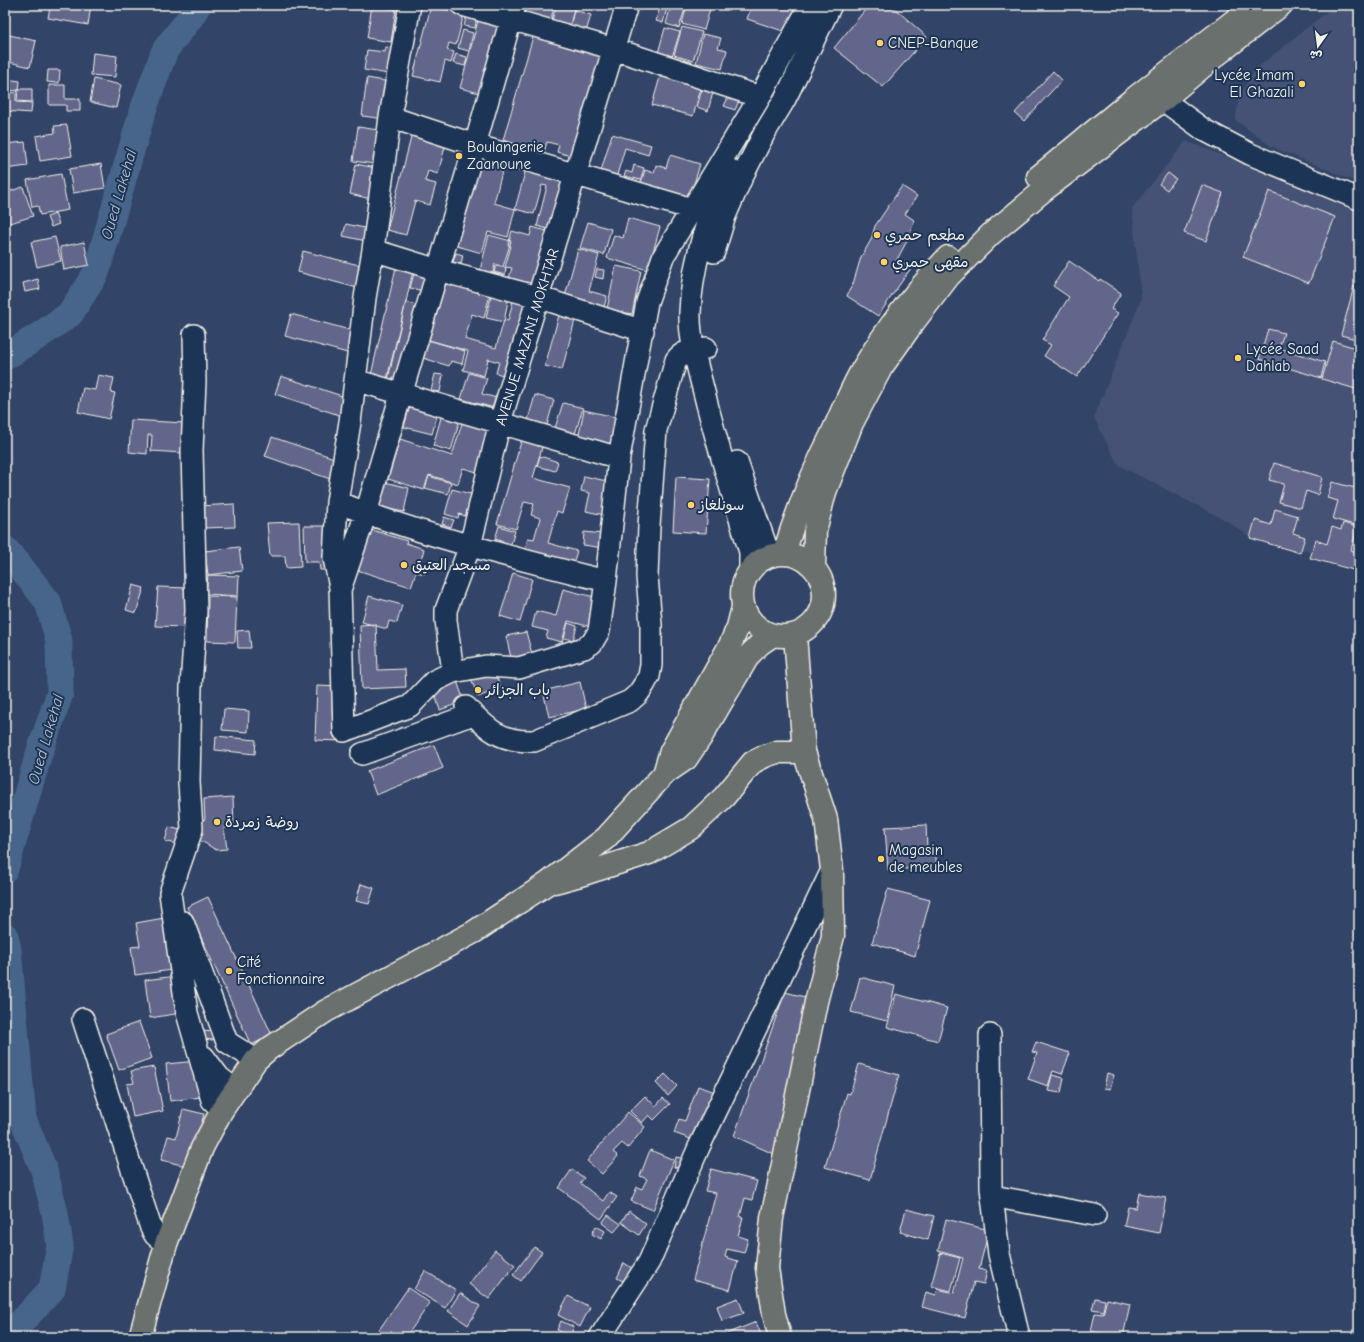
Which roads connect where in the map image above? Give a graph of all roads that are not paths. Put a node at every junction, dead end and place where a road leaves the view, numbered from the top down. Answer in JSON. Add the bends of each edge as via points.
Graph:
{"nodes":[{"id":1,"x":410,"y":5,"type":"edge"},
{"id":2,"x":462,"y":5,"type":"edge"},
{"id":3,"x":627,"y":5,"type":"edge"},
{"id":4,"x":811,"y":5,"type":"edge"},
{"id":5,"x":831,"y":5,"type":"edge"},
{"id":6,"x":1254,"y":5,"type":"edge"},
{"id":7,"x":1281,"y":5,"type":"edge"},
{"id":8,"x":512,"y":12,"type":"edge"},
{"id":9,"x":614,"y":49,"type":"junction"},
{"id":10,"x":760,"y":97,"type":"junction"},
{"id":11,"x":1163,"y":100,"type":"junction"},
{"id":12,"x":390,"y":117,"type":"junction"},
{"id":13,"x":475,"y":144,"type":"junction"},
{"id":14,"x":576,"y":175,"type":"junction"},
{"id":15,"x":1359,"y":199,"type":"edge"},
{"id":16,"x":692,"y":209,"type":"junction"},
{"id":17,"x":373,"y":250,"type":"junction"},
{"id":18,"x":438,"y":270,"type":"junction"},
{"id":19,"x":538,"y":297,"type":"junction"},
{"id":20,"x":643,"y":331,"type":"junction"},
{"id":21,"x":194,"y":335,"type":"dead end"},
{"id":22,"x":700,"y":349,"type":"junction"},
{"id":23,"x":355,"y":380,"type":"junction"},
{"id":24,"x":401,"y":394,"type":"junction"},
{"id":25,"x":500,"y":422,"type":"junction"},
{"id":26,"x":620,"y":458,"type":"junction"},
{"id":27,"x":337,"y":502,"type":"junction"},
{"id":28,"x":366,"y":513,"type":"junction"},
{"id":29,"x":470,"y":546,"type":"junction"},
{"id":30,"x":780,"y":554,"type":"junction"},
{"id":31,"x":814,"y":568,"type":"junction"},
{"id":32,"x":750,"y":570,"type":"junction"},
{"id":33,"x":606,"y":581,"type":"junction"},
{"id":34,"x":340,"y":587,"type":"junction"},
{"id":35,"x":743,"y":607,"type":"junction"},
{"id":36,"x":773,"y":635,"type":"junction"},
{"id":37,"x":795,"y":635,"type":"junction"},
{"id":38,"x":454,"y":672,"type":"junction"},
{"id":39,"x":804,"y":752,"type":"junction"},
{"id":40,"x":362,"y":754,"type":"dead end"},
{"id":41,"x":664,"y":774,"type":"junction"},
{"id":42,"x":832,"y":870,"type":"junction"},
{"id":43,"x":548,"y":883,"type":"junction"},
{"id":44,"x":170,"y":893,"type":"junction"},
{"id":45,"x":83,"y":1019,"type":"dead end"},
{"id":46,"x":990,"y":1035,"type":"dead end"},
{"id":47,"x":198,"y":1047,"type":"junction"},
{"id":48,"x":256,"y":1060,"type":"junction"},
{"id":49,"x":235,"y":1090,"type":"junction"},
{"id":50,"x":222,"y":1110,"type":"junction"},
{"id":51,"x":992,"y":1196,"type":"junction"},
{"id":52,"x":1095,"y":1215,"type":"dead end"},
{"id":53,"x":166,"y":1244,"type":"junction"},
{"id":54,"x":140,"y":1337,"type":"edge"},
{"id":55,"x":600,"y":1337,"type":"edge"},
{"id":56,"x":780,"y":1337,"type":"edge"},
{"id":57,"x":1018,"y":1337,"type":"edge"}],
"edges":[{"from":1,"to":12,"type":"street"},
{"from":2,"to":8,"type":"street"},
{"from":3,"to":9,"type":"street","name":"AVENUE MAZANI MOKHTAR"},
{"from":4,"to":10,"type":"street"},
{"from":4,"to":22,"type":"street","via":[[799,39],[764,98],[711,210],[698,255],[690,313]]},
{"from":5,"to":22,"type":"street","via":[[785,99],[742,177],[725,216],[712,259]]},
{"from":6,"to":30,"type":"main road","via":[[1052,165],[970,234],[926,280],[892,324],[861,371],[808,482]]},
{"from":7,"to":11,"type":"main road"},
{"from":8,"to":9,"type":"street"},
{"from":8,"to":13,"type":"street"},
{"from":9,"to":10,"type":"street"},
{"from":9,"to":14,"type":"street","name":"AVENUE MAZANI MOKHTAR"},
{"from":10,"to":16,"type":"street"},
{"from":11,"to":15,"type":"street","via":[[1204,130],[1250,154]]},
{"from":11,"to":31,"type":"main road","via":[[1044,190],[991,234],[949,276],[912,322],[881,368],[852,423],[825,492],[815,531]]},
{"from":12,"to":13,"type":"street"},
{"from":12,"to":17,"type":"street"},
{"from":13,"to":14,"type":"street"},
{"from":13,"to":18,"type":"street"},
{"from":14,"to":16,"type":"street"},
{"from":14,"to":19,"type":"street","name":"AVENUE MAZANI MOKHTAR"},
{"from":16,"to":20,"type":"street","via":[[663,257],[647,302]]},
{"from":17,"to":18,"type":"street"},
{"from":17,"to":23,"type":"street"},
{"from":18,"to":19,"type":"street"},
{"from":18,"to":24,"type":"street"},
{"from":19,"to":20,"type":"street"},
{"from":19,"to":25,"type":"street","name":"AVENUE MAZANI MOKHTAR"},
{"from":20,"to":26,"type":"street"},
{"from":21,"to":44,"type":"street","via":[[192,450],[196,611],[189,782],[192,829]]},
{"from":22,"to":30,"type":"street","via":[[714,384],[731,445],[766,546]]},
{"from":22,"to":32,"type":"street","via":[[720,451],[750,552]]},
{"from":22,"to":40,"type":"street","via":[[681,354],[676,360],[656,430],[648,526],[647,576],[651,665],[649,676],[638,694],[630,701],[534,741],[509,739],[498,735],[469,710]]},
{"from":23,"to":24,"type":"street"},
{"from":23,"to":27,"type":"street"},
{"from":24,"to":25,"type":"street"},
{"from":24,"to":28,"type":"street"},
{"from":25,"to":26,"type":"street"},
{"from":25,"to":29,"type":"street","name":"AVENUE MAZANI MOKHTAR"},
{"from":26,"to":33,"type":"street"},
{"from":27,"to":28,"type":"street"},
{"from":27,"to":34,"type":"street","via":[[334,558]]},
{"from":28,"to":29,"type":"street"},
{"from":28,"to":34,"type":"street"},
{"from":29,"to":33,"type":"street"},
{"from":29,"to":38,"type":"street","name":"AVENUE MAZANI MOKHTAR","via":[[446,610]]},
{"from":30,"to":31,"type":"main road","via":[[805,560]]},
{"from":30,"to":32,"type":"main road","via":[[766,557]]},
{"from":31,"to":37,"type":"main road","via":[[824,589],[824,601],[814,622]]},
{"from":32,"to":35,"type":"main road","via":[[743,581]]},
{"from":33,"to":38,"type":"street","via":[[598,631],[595,640],[588,646],[519,668],[486,666]]},
{"from":34,"to":38,"type":"street","via":[[344,731],[410,706],[434,681]]},
{"from":35,"to":36,"type":"main road","via":[[754,625],[763,632]]},
{"from":35,"to":41,"type":"main road","via":[[730,645],[671,751]]},
{"from":36,"to":37,"type":"main road"},
{"from":36,"to":41,"type":"main road","via":[[749,656],[686,759]]},
{"from":37,"to":39,"type":"main road"},
{"from":39,"to":42,"type":"main road","via":[[826,819]]},
{"from":39,"to":43,"type":"main road","via":[[778,752],[753,762],[724,797],[691,828],[648,853]]},
{"from":41,"to":43,"type":"main road","via":[[606,838]]},
{"from":42,"to":55,"type":"street","via":[[699,1147],[649,1262]]},
{"from":42,"to":56,"type":"main road","via":[[833,936],[816,1002],[772,1218],[767,1268]]},
{"from":43,"to":48,"type":"main road","via":[[474,932],[326,1011]]},
{"from":44,"to":47,"type":"street","via":[[188,1013]]},
{"from":44,"to":48,"type":"street","via":[[227,1042]]},
{"from":45,"to":53,"type":"street","via":[[151,1228]]},
{"from":46,"to":51,"type":"street"},
{"from":47,"to":49,"type":"street","via":[[219,1077]]},
{"from":47,"to":50,"type":"street","via":[[212,1100]]},
{"from":48,"to":49,"type":"main road"},
{"from":49,"to":50,"type":"main road"},
{"from":50,"to":53,"type":"main road","via":[[202,1148]]},
{"from":51,"to":52,"type":"street"},
{"from":51,"to":57,"type":"street","via":[[999,1254]]},
{"from":53,"to":54,"type":"main road"}]}
